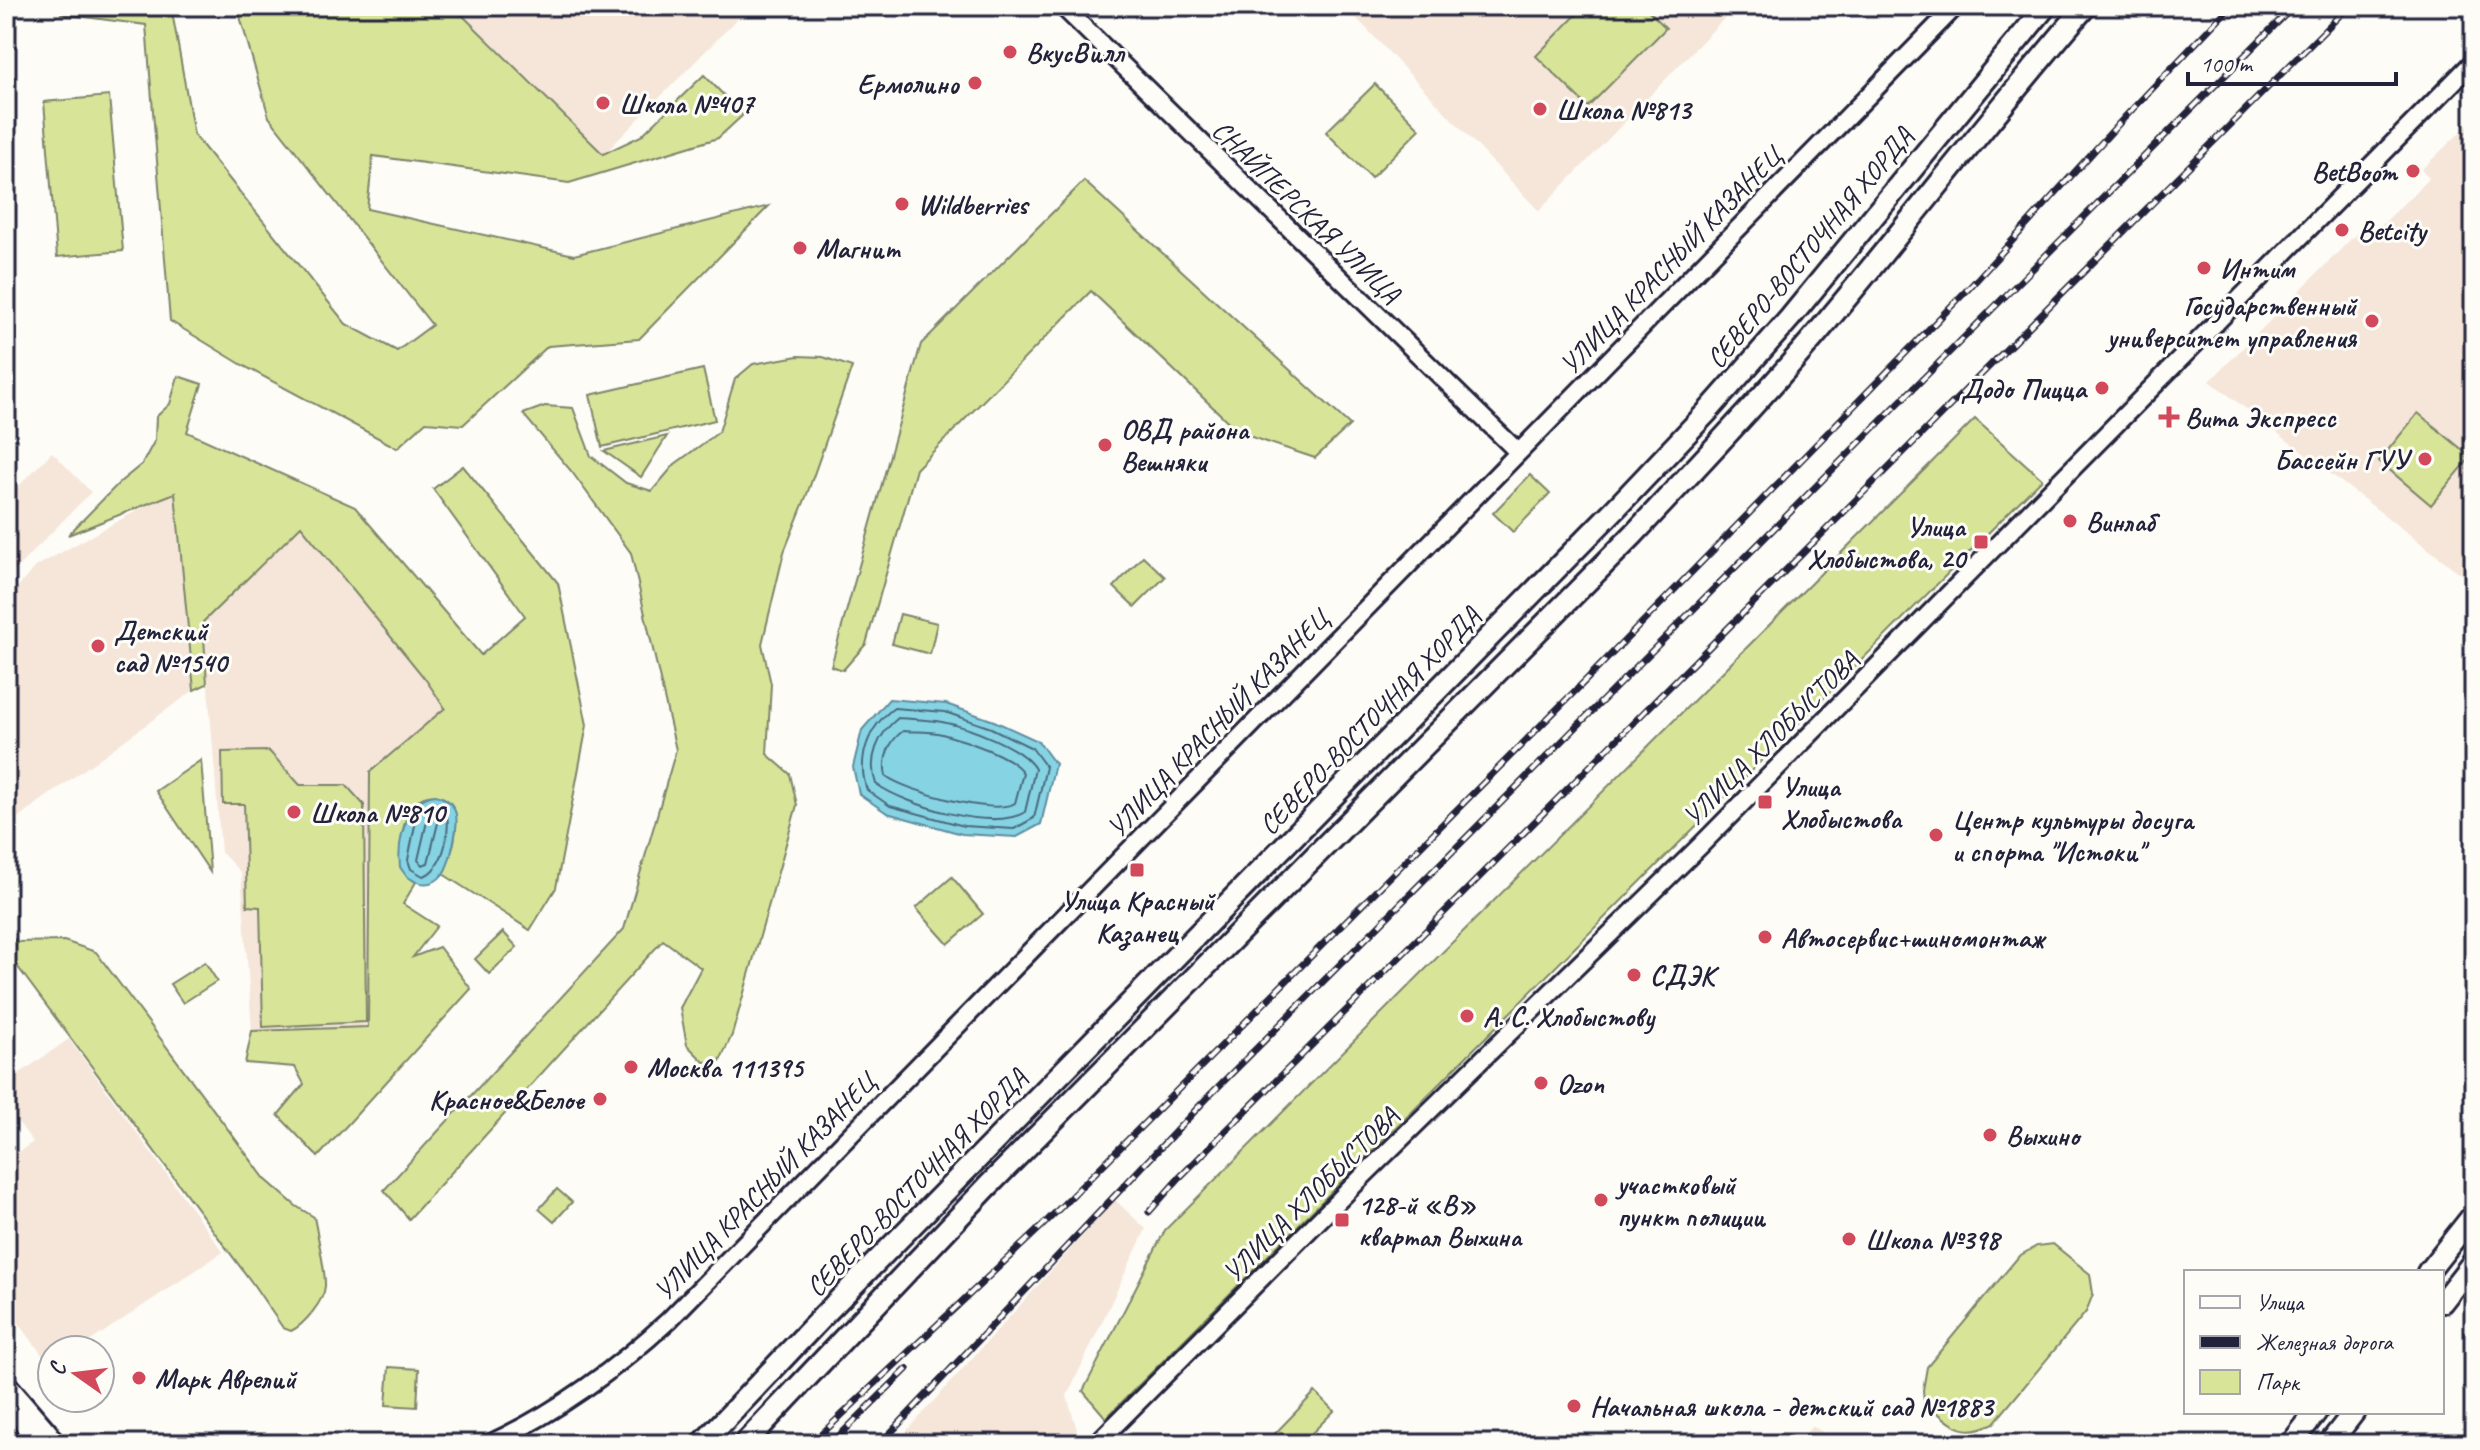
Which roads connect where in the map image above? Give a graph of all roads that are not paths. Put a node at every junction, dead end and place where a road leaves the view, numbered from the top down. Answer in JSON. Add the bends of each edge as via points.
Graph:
{"nodes":[{"id":1,"x":1062,"y":6,"type":"edge"},
{"id":2,"x":1956,"y":6,"type":"edge"},
{"id":3,"x":2046,"y":6,"type":"edge"},
{"id":4,"x":2086,"y":6,"type":"edge"},
{"id":5,"x":2474,"y":61,"type":"edge"},
{"id":6,"x":1518,"y":452,"type":"junction"},
{"id":7,"x":2474,"y":1214,"type":"edge"},
{"id":8,"x":2474,"y":1261,"type":"edge"},
{"id":9,"x":2430,"y":1270,"type":"edge"},
{"id":10,"x":2444,"y":1299,"type":"edge"},
{"id":11,"x":6,"y":1386,"type":"edge"},
{"id":12,"x":2314,"y":1414,"type":"edge"},
{"id":13,"x":2352,"y":1414,"type":"edge"},
{"id":14,"x":49,"y":1443,"type":"edge"},
{"id":15,"x":489,"y":1444,"type":"edge"},
{"id":16,"x":702,"y":1444,"type":"edge"},
{"id":17,"x":744,"y":1444,"type":"edge"},
{"id":18,"x":1096,"y":1444,"type":"edge"},
{"id":19,"x":2291,"y":1444,"type":"edge"},
{"id":20,"x":2329,"y":1444,"type":"edge"}],
"edges":[{"from":1,"to":6,"type":"street","name":"СНАЙПЕРСКАЯ УЛИЦА"},
{"from":2,"to":6,"type":"street","name":"УЛИЦА КРАСНЫЙ КАЗАНЕЦ"},
{"from":3,"to":16,"type":"main road","name":"СЕВЕРО-ВОСТОЧНАЯ ХОРДА","via":[[1847,251],[1708,411]]},
{"from":4,"to":17,"type":"main road","name":"СЕВЕРО-ВОСТОЧНАЯ ХОРДА","via":[[1732,429],[988,1186]]},
{"from":5,"to":18,"type":"street","name":"УЛИЦА ХЛОБЫСТОВА","via":[[1755,791]]},
{"from":6,"to":15,"type":"street","name":"УЛИЦА КРАСНЫЙ КАЗАНЕЦ","via":[[669,1320],[575,1396]]},
{"from":7,"to":9,"type":"main road"},
{"from":8,"to":10,"type":"main road"},
{"from":11,"to":14,"type":"main road"},
{"from":12,"to":19,"type":"main road"},
{"from":13,"to":20,"type":"main road"}]}
